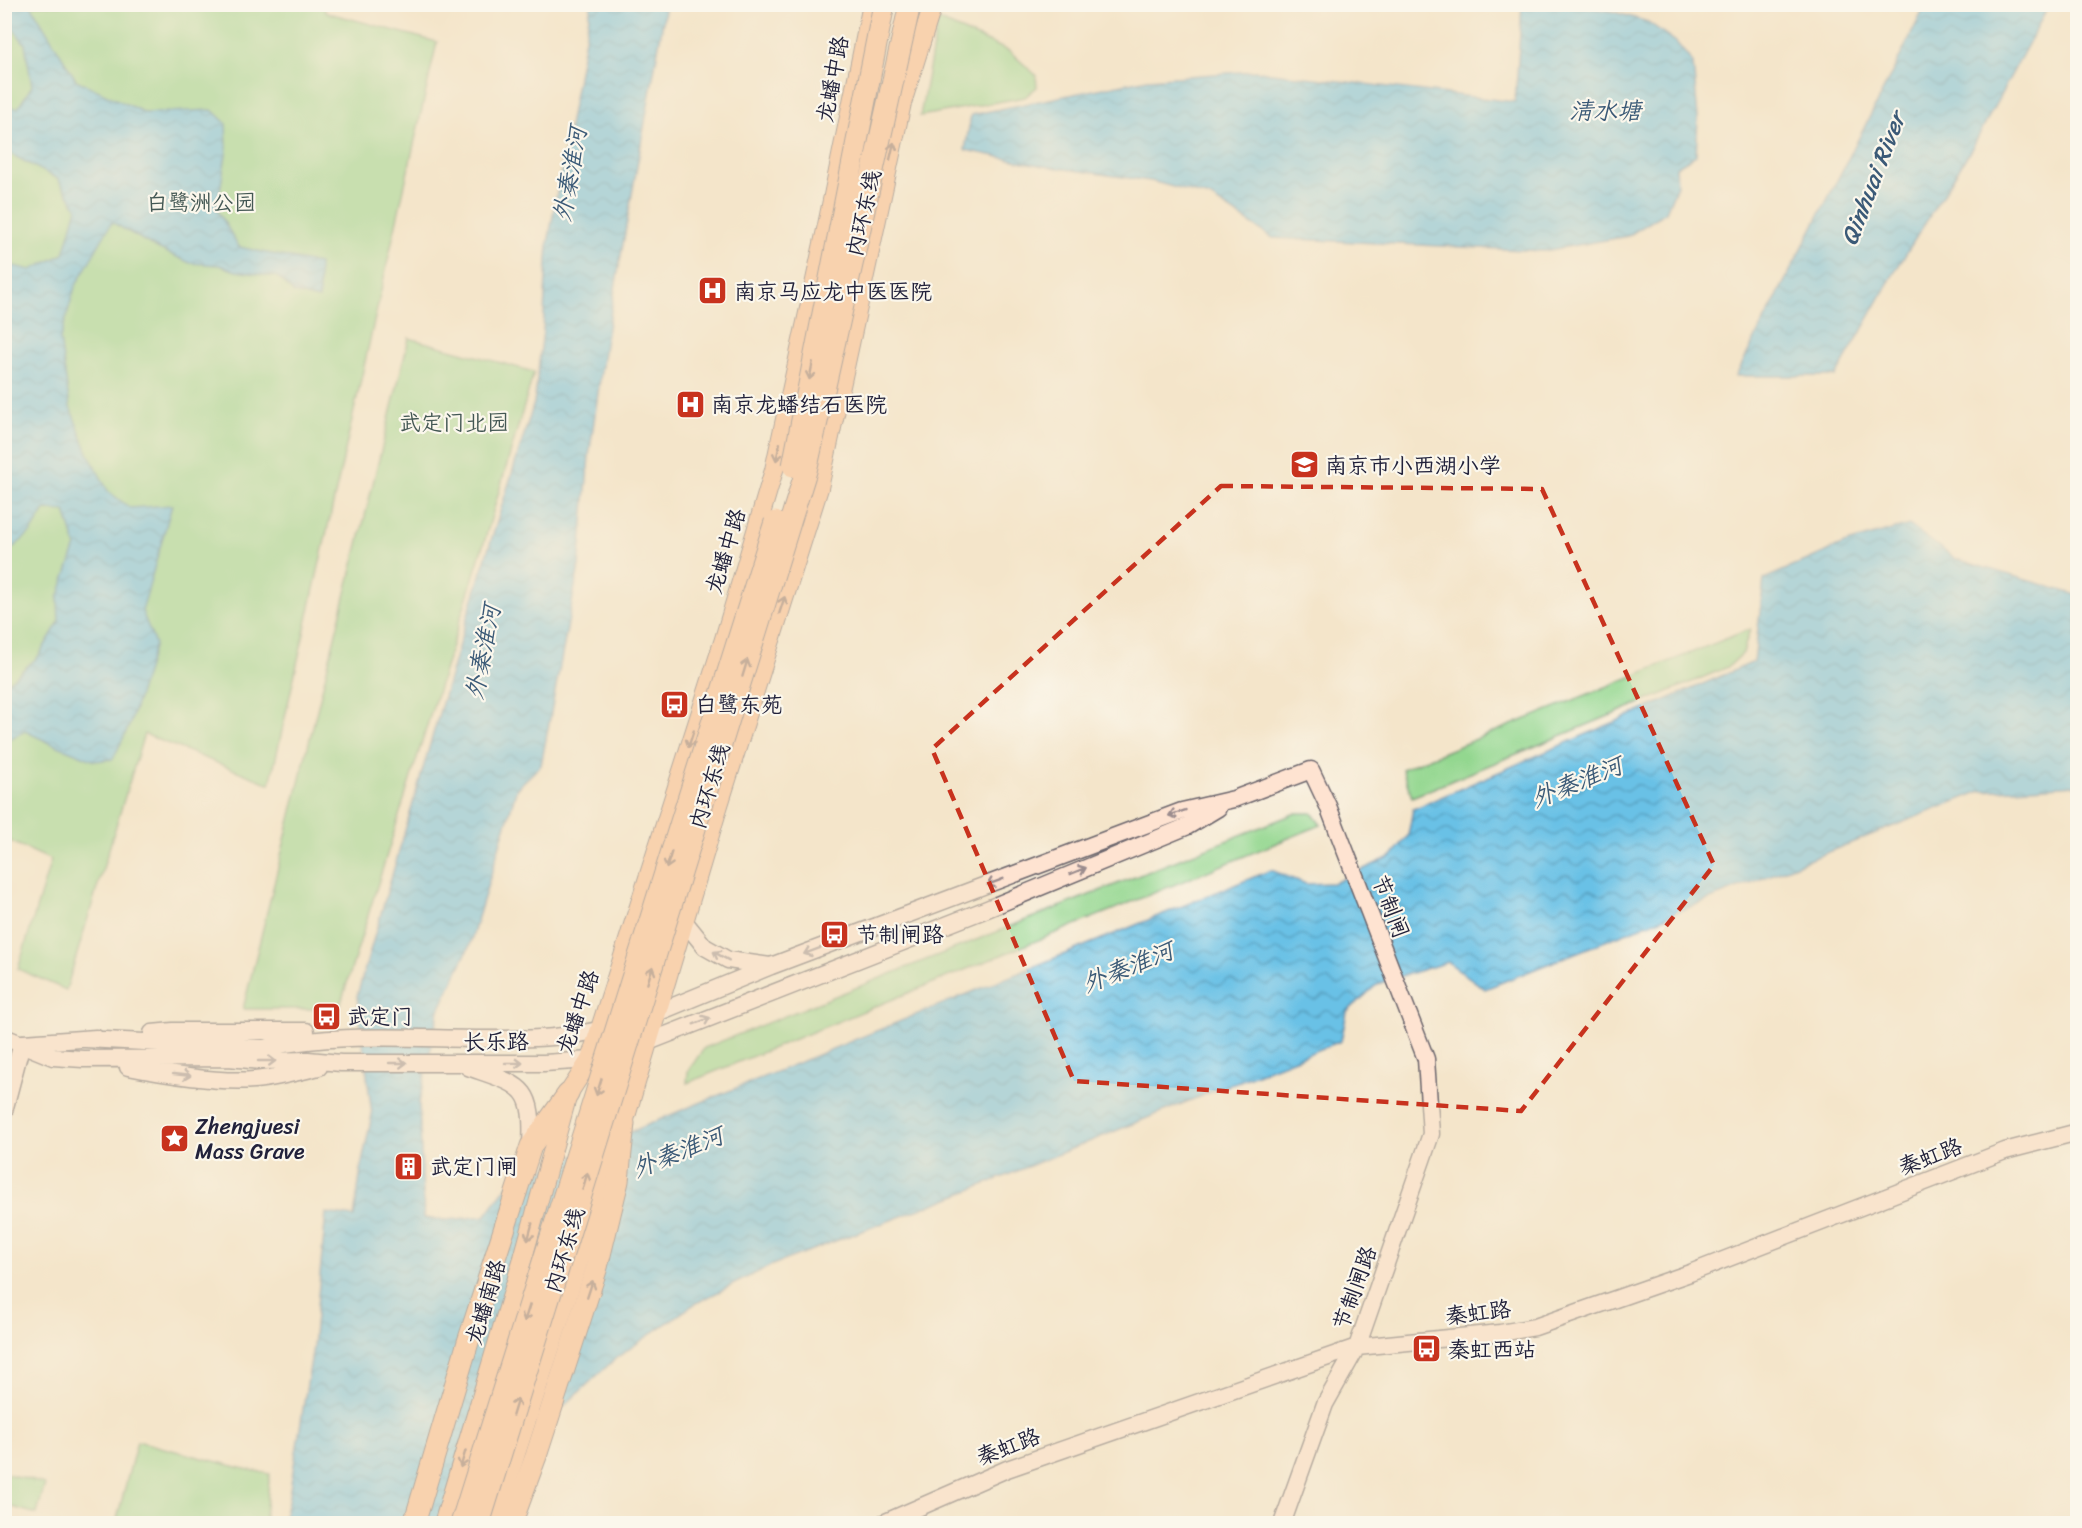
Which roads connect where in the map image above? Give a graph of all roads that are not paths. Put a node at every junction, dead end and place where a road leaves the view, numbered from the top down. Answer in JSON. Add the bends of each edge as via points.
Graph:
{"nodes":[{"id":1,"x":872,"y":4,"type":"edge"},
{"id":2,"x":884,"y":4,"type":"edge"},
{"id":3,"x":910,"y":4,"type":"edge"},
{"id":4,"x":933,"y":4,"type":"edge"},
{"id":5,"x":1234,"y":799,"type":"junction"},
{"id":6,"x":684,"y":921,"type":"junction"},
{"id":7,"x":771,"y":966,"type":"junction"},
{"id":8,"x":655,"y":1015,"type":"junction"},
{"id":9,"x":598,"y":1031,"type":"junction"},
{"id":10,"x":4,"y":1036,"type":"edge"},
{"id":11,"x":648,"y":1043,"type":"junction"},
{"id":12,"x":22,"y":1044,"type":"junction"},
{"id":13,"x":1426,"y":1059,"type":"joint"},
{"id":14,"x":590,"y":1060,"type":"junction"},
{"id":15,"x":456,"y":1063,"type":"junction"},
{"id":16,"x":568,"y":1094,"type":"junction"},
{"id":17,"x":4,"y":1111,"type":"edge"},
{"id":18,"x":624,"y":1123,"type":"junction"},
{"id":19,"x":2078,"y":1132,"type":"edge"},
{"id":20,"x":531,"y":1146,"type":"junction"},
{"id":21,"x":1357,"y":1347,"type":"junction"},
{"id":22,"x":414,"y":1524,"type":"edge"},
{"id":23,"x":443,"y":1524,"type":"edge"},
{"id":24,"x":461,"y":1524,"type":"edge"},
{"id":25,"x":479,"y":1524,"type":"edge"},
{"id":26,"x":493,"y":1524,"type":"edge"},
{"id":27,"x":511,"y":1524,"type":"edge"},
{"id":28,"x":880,"y":1524,"type":"edge"},
{"id":29,"x":1282,"y":1524,"type":"edge"}],
"edges":[{"from":1,"to":9,"type":"main road","name":"龙蟠中路","one_way":true,"via":[[774,470]]},
{"from":2,"to":24,"type":"highway","name":"内环东线","one_way":true,"bridge":true,"via":[[793,464]]},
{"from":25,"to":3,"type":"highway","name":"内环东线","one_way":true,"bridge":true,"via":[[806,471]]},
{"from":6,"to":4,"type":"main road","one_way":true,"via":[[819,488],[902,103]]},
{"from":5,"to":7,"type":"main road","one_way":true,"via":[[1182,811]]},
{"from":11,"to":5,"type":"main road","one_way":true,"via":[[1188,826]]},
{"from":5,"to":13,"type":"main road","name":"节制闸","via":[[1311,770]]},
{"from":7,"to":6,"type":"main road","one_way":true,"via":[[728,960],[705,947]]},
{"from":6,"to":8,"type":"main road"},
{"from":7,"to":8,"type":"main road"},
{"from":8,"to":9,"type":"main road"},
{"from":8,"to":11,"type":"main road"},
{"from":9,"to":12,"type":"main road","name":"长乐路","via":[[542,1039],[342,1037],[263,1048],[85,1039]]},
{"from":9,"to":14,"type":"main road","name":"龙蟠中路"},
{"from":10,"to":12,"type":"main road","name":"长乐路"},
{"from":11,"to":14,"type":"main road","name":"长乐路"},
{"from":11,"to":18,"type":"main road"},
{"from":12,"to":15,"type":"main road","name":"长乐路","one_way":true,"via":[[53,1057],[83,1059]]},
{"from":12,"to":17,"type":"main road"},
{"from":13,"to":21,"type":"main road","name":"节制闸路","via":[[1431,1134]]},
{"from":15,"to":14,"type":"main road","name":"长乐路","one_way":true},
{"from":14,"to":16,"type":"main road","name":"龙蟠中路"},
{"from":15,"to":20,"type":"main road","via":[[517,1085],[528,1098]]},
{"from":16,"to":20,"type":"highway"},
{"from":16,"to":23,"type":"main road","name":"龙蟠南路","one_way":true},
{"from":18,"to":26,"type":"main road"},
{"from":27,"to":18,"type":"highway","one_way":true,"via":[[597,1267],[618,1181]]},
{"from":19,"to":21,"type":"main road","name":"秦虹路","via":[[2006,1151],[1690,1273],[1535,1327]]},
{"from":20,"to":22,"type":"highway"},
{"from":21,"to":28,"type":"main road","name":"秦虹路","via":[[1007,1469]]},
{"from":21,"to":29,"type":"main road","name":"节制闸路","via":[[1325,1404]]}]}
